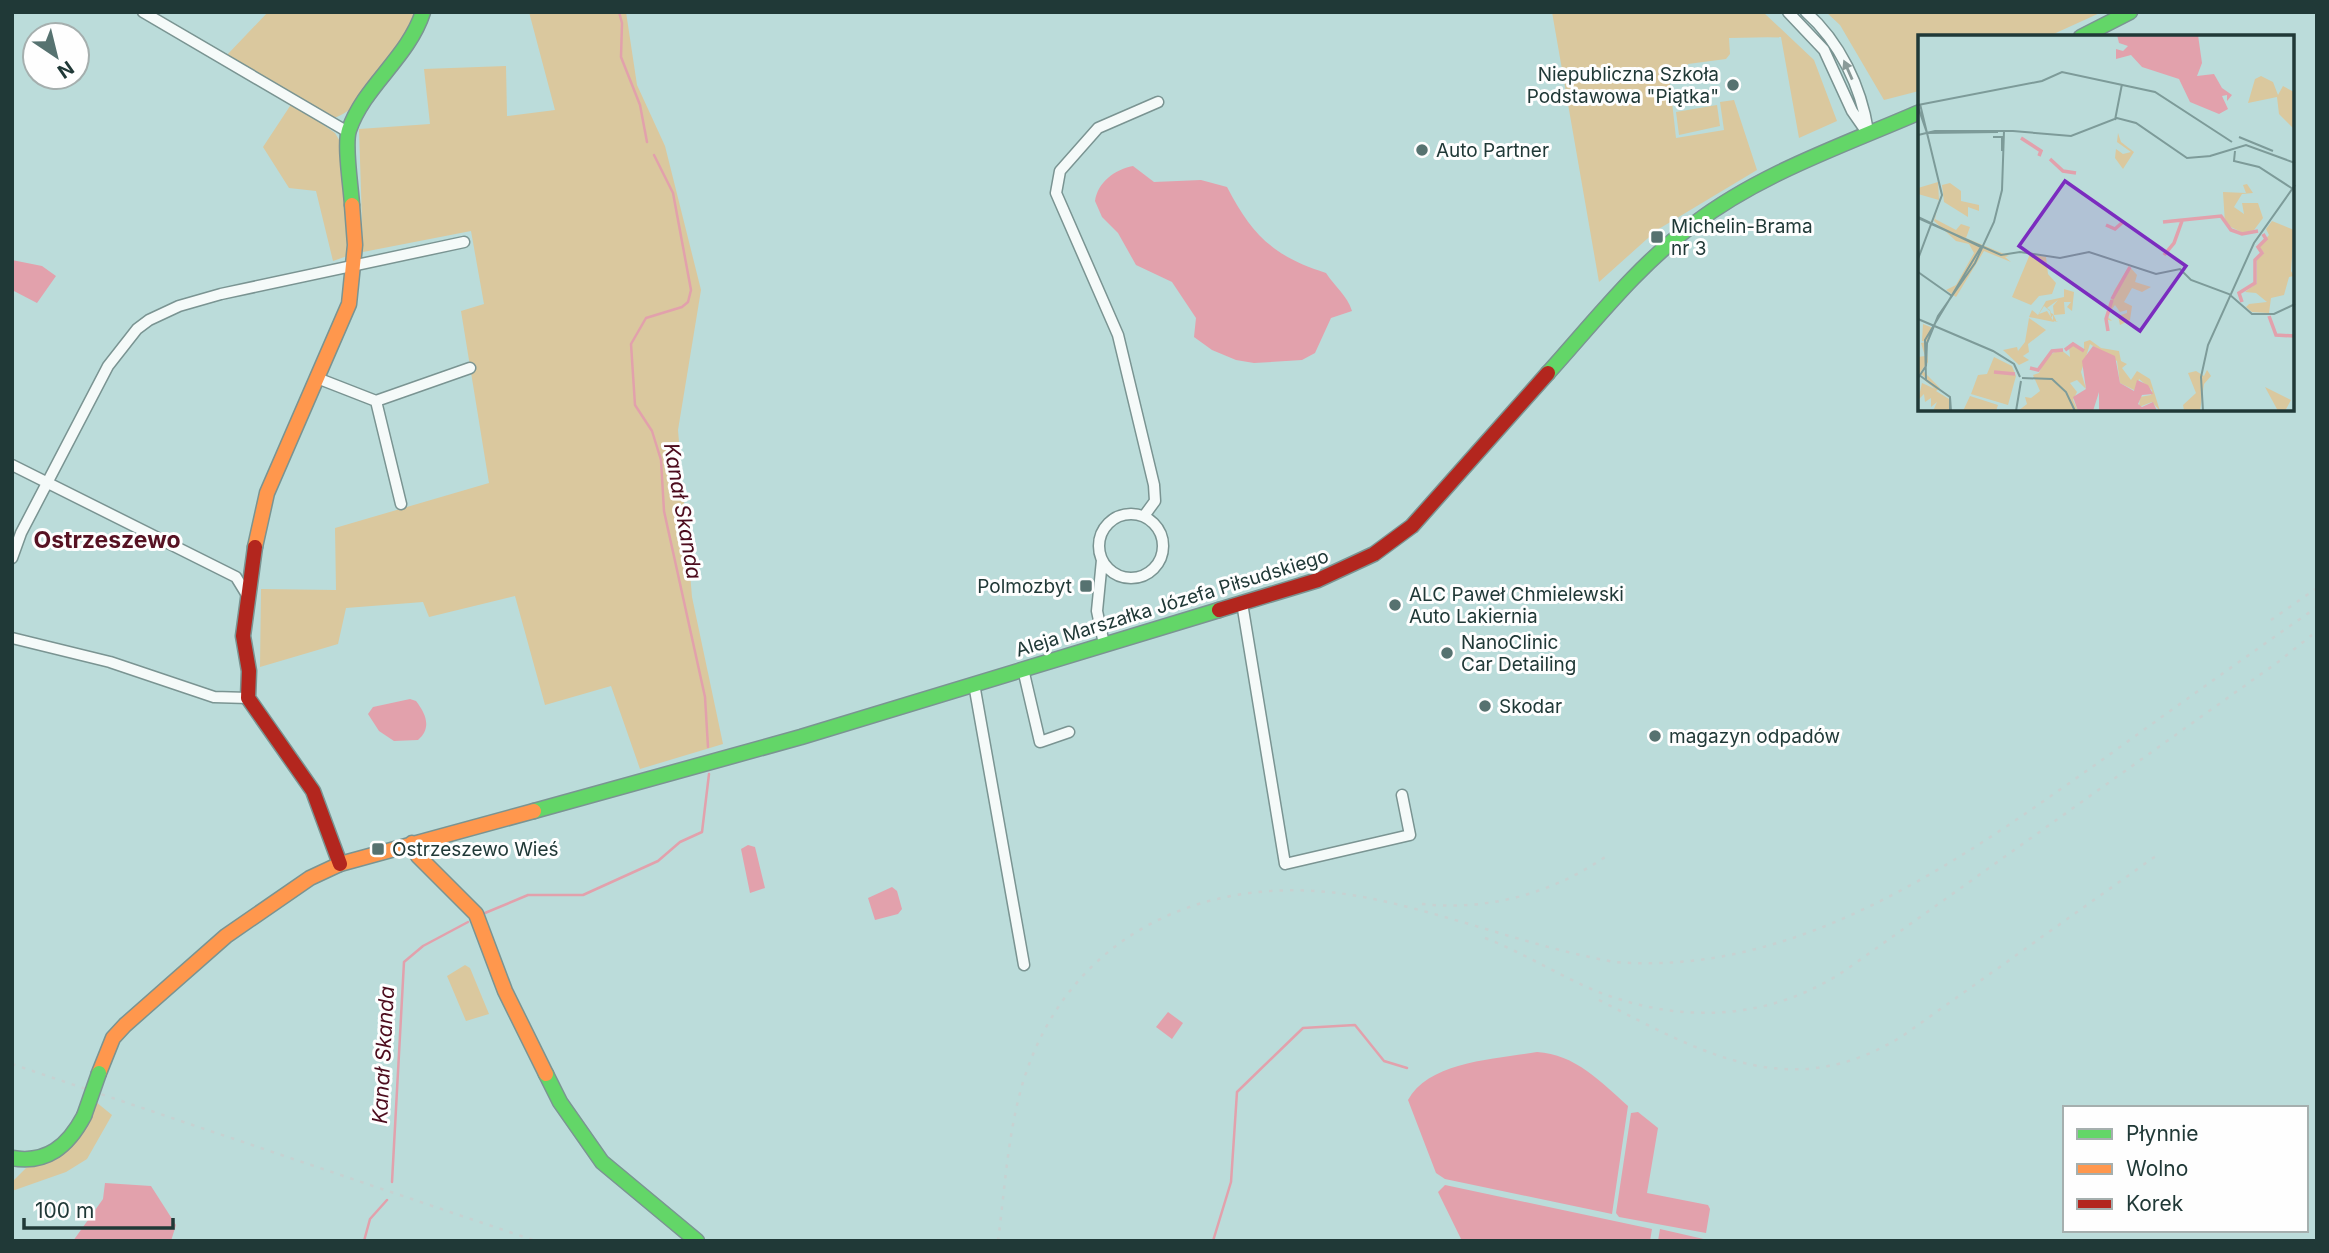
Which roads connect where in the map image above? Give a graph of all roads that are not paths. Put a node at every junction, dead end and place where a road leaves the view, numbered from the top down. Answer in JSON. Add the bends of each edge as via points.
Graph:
{"nodes":[{"id":1,"x":143,"y":12,"type":"edge"},
{"id":2,"x":423,"y":12,"type":"edge"},
{"id":3,"x":1788,"y":12,"type":"edge"},
{"id":4,"x":1806,"y":12,"type":"edge"},
{"id":5,"x":2130,"y":12,"type":"edge"},
{"id":6,"x":2085,"y":35,"type":"edge"},
{"id":7,"x":1158,"y":102,"type":"dead end"},
{"id":8,"x":1918,"y":113,"type":"edge"},
{"id":9,"x":348,"y":132,"type":"junction"},
{"id":10,"x":1868,"y":134,"type":"junction"},
{"id":11,"x":464,"y":242,"type":"dead end"},
{"id":12,"x":354,"y":266,"type":"junction"},
{"id":13,"x":470,"y":368,"type":"dead end"},
{"id":14,"x":317,"y":378,"type":"junction"},
{"id":15,"x":376,"y":401,"type":"junction"},
{"id":16,"x":12,"y":465,"type":"edge"},
{"id":17,"x":48,"y":484,"type":"junction"},
{"id":18,"x":401,"y":504,"type":"dead end"},
{"id":19,"x":1144,"y":516,"type":"junction"},
{"id":20,"x":12,"y":558,"type":"edge"},
{"id":21,"x":1102,"y":560,"type":"junction"},
{"id":22,"x":1117,"y":575,"type":"junction"},
{"id":23,"x":1100,"y":588,"type":"junction"},
{"id":24,"x":247,"y":595,"type":"junction"},
{"id":25,"x":1242,"y":603,"type":"junction"},
{"id":26,"x":12,"y":638,"type":"edge"},
{"id":27,"x":1104,"y":644,"type":"junction"},
{"id":28,"x":1023,"y":669,"type":"junction"},
{"id":29,"x":974,"y":684,"type":"junction"},
{"id":30,"x":248,"y":698,"type":"junction"},
{"id":31,"x":1069,"y":732,"type":"dead end"},
{"id":32,"x":1402,"y":795,"type":"dead end"},
{"id":33,"x":412,"y":844,"type":"junction"},
{"id":34,"x":340,"y":864,"type":"junction"},
{"id":35,"x":1024,"y":965,"type":"dead end"},
{"id":36,"x":12,"y":1158,"type":"edge"},
{"id":37,"x":697,"y":1241,"type":"edge"}],
"edges":[{"from":1,"to":9,"type":"street"},
{"from":2,"to":9,"type":"street","via":[[416,34]]},
{"from":3,"to":10,"type":"street","via":[[1824,50],[1852,111]]},
{"from":10,"to":4,"type":"street","one_way":true,"via":[[1864,107],[1841,55]]},
{"from":5,"to":6,"type":"street"},
{"from":7,"to":19,"type":"street","via":[[1098,128],[1060,171],[1056,192],[1118,335],[1154,485],[1155,501]]},
{"from":8,"to":10,"type":"street","name":"Aleja Marszałka Józefa Piłsudskiego"},
{"from":9,"to":12,"type":"street"},
{"from":10,"to":25,"type":"street","name":"Aleja Marszałka Józefa Piłsudskiego","via":[[1733,198],[1659,252],[1434,503],[1393,541],[1318,580]]},
{"from":11,"to":12,"type":"street"},
{"from":12,"to":14,"type":"street","via":[[345,316]]},
{"from":12,"to":17,"type":"street","via":[[221,294],[149,320],[108,366]]},
{"from":13,"to":15,"type":"street"},
{"from":14,"to":15,"type":"street"},
{"from":14,"to":24,"type":"street","via":[[267,493]]},
{"from":15,"to":18,"type":"street"},
{"from":16,"to":17,"type":"street"},
{"from":17,"to":20,"type":"street"},
{"from":17,"to":24,"type":"street","via":[[236,577]]},
{"from":19,"to":21,"type":"street","via":[[1131,513],[1110,521],[1100,537]]},
{"from":19,"to":22,"type":"street","via":[[1163,538],[1161,557],[1149,573],[1128,578]]},
{"from":21,"to":22,"type":"street"},
{"from":21,"to":23,"type":"street"},
{"from":22,"to":23,"type":"street"},
{"from":23,"to":27,"type":"street","via":[[1097,611]]},
{"from":24,"to":30,"type":"street","via":[[243,636]]},
{"from":25,"to":27,"type":"street","name":"Aleja Marszałka Józefa Piłsudskiego"},
{"from":25,"to":32,"type":"street","via":[[1285,864],[1410,835]]},
{"from":26,"to":30,"type":"street","via":[[110,662],[214,697]]},
{"from":27,"to":28,"type":"street","name":"Aleja Marszałka Józefa Piłsudskiego"},
{"from":28,"to":29,"type":"street","name":"Aleja Marszałka Józefa Piłsudskiego"},
{"from":28,"to":31,"type":"street","via":[[1040,742]]},
{"from":29,"to":33,"type":"street","name":"Aleja Marszałka Józefa Piłsudskiego"},
{"from":29,"to":35,"type":"street"},
{"from":30,"to":34,"type":"street","via":[[313,791]]},
{"from":33,"to":34,"type":"street","name":"Aleja Marszałka Józefa Piłsudskiego"},
{"from":33,"to":37,"type":"street","via":[[418,856],[476,914],[531,1045],[586,1141],[602,1162]]},
{"from":34,"to":36,"type":"street","name":"Aleja Marszałka Józefa Piłsudskiego","bridge":true,"via":[[305,878],[272,900],[125,1025],[113,1038],[73,1137],[56,1153],[42,1159]]}]}
